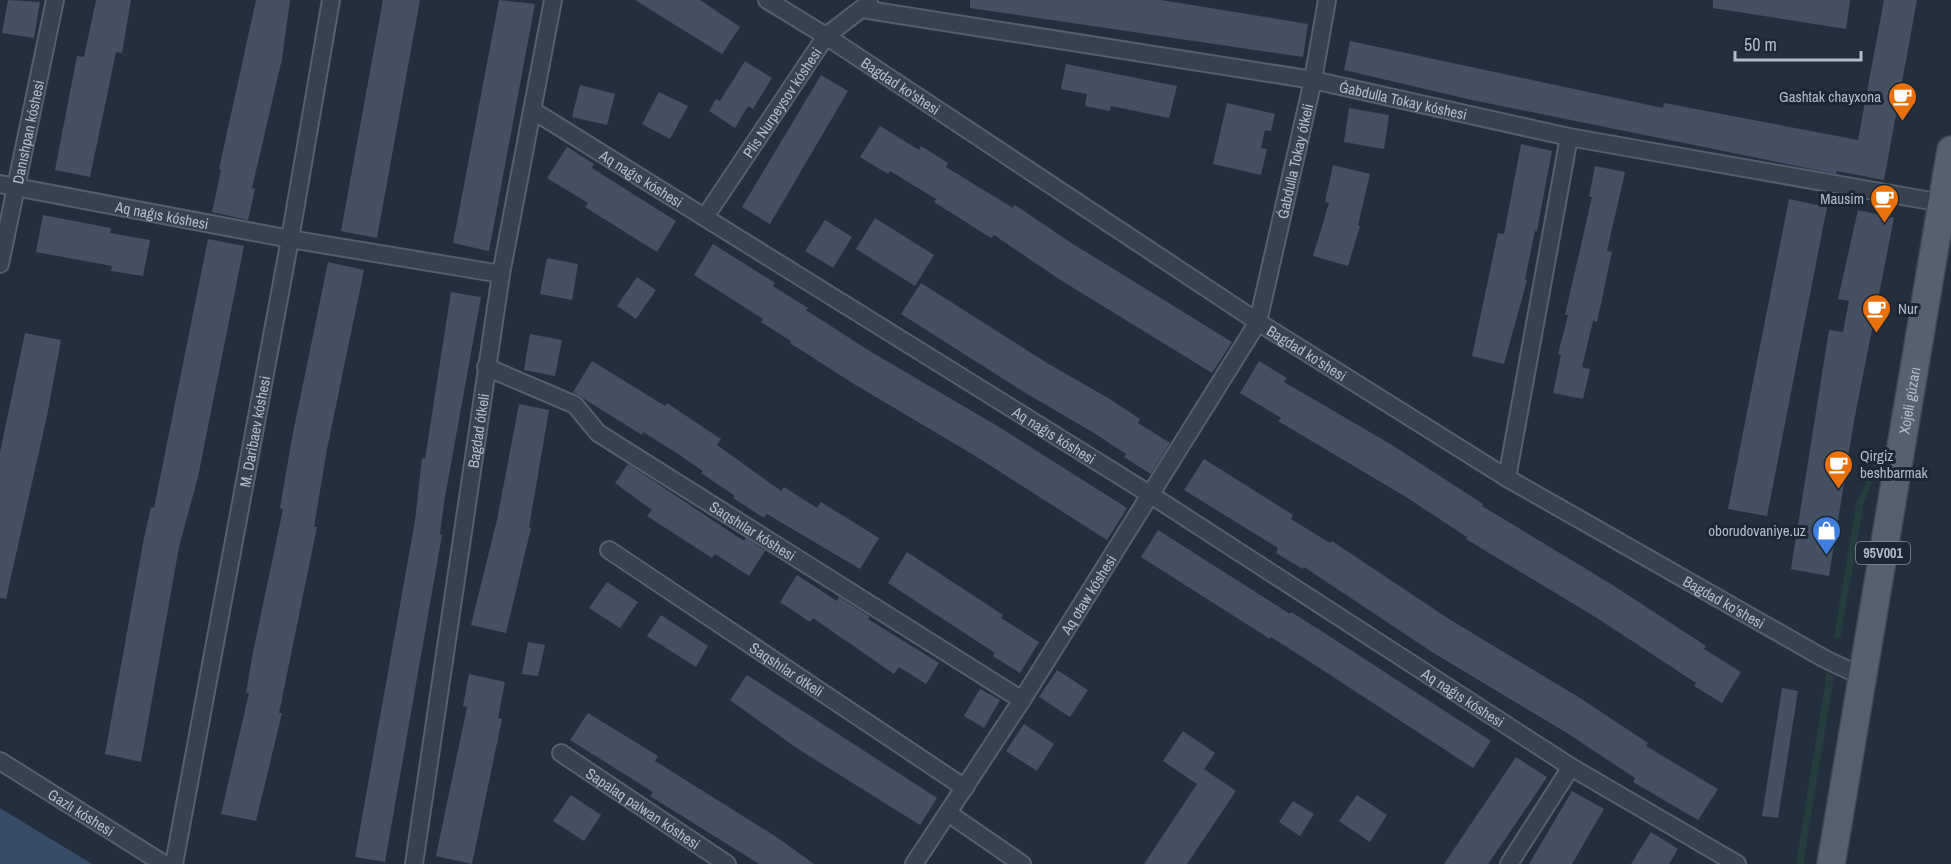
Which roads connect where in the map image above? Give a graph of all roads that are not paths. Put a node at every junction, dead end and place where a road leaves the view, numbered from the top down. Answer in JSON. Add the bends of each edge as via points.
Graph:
{"nodes":[{"id":1,"x":55,"y":0,"type":"edge"},
{"id":2,"x":331,"y":0,"type":"edge"},
{"id":3,"x":553,"y":0,"type":"edge"},
{"id":4,"x":767,"y":0,"type":"edge"},
{"id":5,"x":1327,"y":0,"type":"edge"},
{"id":6,"x":867,"y":5,"type":"edge"},
{"id":7,"x":826,"y":36,"type":"junction"},
{"id":8,"x":1313,"y":80,"type":"junction"},
{"id":9,"x":532,"y":110,"type":"junction"},
{"id":10,"x":1569,"y":137,"type":"junction"},
{"id":11,"x":1951,"y":150,"type":"edge"},
{"id":12,"x":8,"y":185,"type":"edge"},
{"id":13,"x":1942,"y":203,"type":"junction"},
{"id":14,"x":705,"y":217,"type":"junction"},
{"id":15,"x":290,"y":239,"type":"junction"},
{"id":16,"x":0,"y":264,"type":"edge"},
{"id":17,"x":501,"y":273,"type":"junction"},
{"id":18,"x":1258,"y":322,"type":"junction"},
{"id":19,"x":486,"y":367,"type":"junction"},
{"id":20,"x":1507,"y":478,"type":"junction"},
{"id":21,"x":1151,"y":495,"type":"junction"},
{"id":22,"x":609,"y":550,"type":"dead end"},
{"id":23,"x":1863,"y":677,"type":"junction"},
{"id":24,"x":1022,"y":700,"type":"junction"},
{"id":25,"x":561,"y":753,"type":"dead end"},
{"id":26,"x":0,"y":761,"type":"edge"},
{"id":27,"x":1571,"y":767,"type":"junction"},
{"id":28,"x":965,"y":788,"type":"junction"},
{"id":29,"x":948,"y":813,"type":"junction"},
{"id":30,"x":164,"y":864,"type":"edge"},
{"id":31,"x":174,"y":864,"type":"edge"},
{"id":32,"x":414,"y":864,"type":"edge"},
{"id":33,"x":726,"y":864,"type":"edge"},
{"id":34,"x":914,"y":864,"type":"edge"},
{"id":35,"x":1022,"y":864,"type":"edge"},
{"id":36,"x":1509,"y":864,"type":"edge"},
{"id":37,"x":1737,"y":864,"type":"edge"},
{"id":38,"x":1831,"y":864,"type":"edge"}],
"edges":[{"from":1,"to":12,"type":"street","name":"Danıshpan kóshesi"},
{"from":2,"to":15,"type":"street","name":"M. Daribaev kóshesi"},
{"from":3,"to":9,"type":"street","name":"Bagdad ótkeli"},
{"from":4,"to":7,"type":"street","name":"Bagdad ko'shesi"},
{"from":5,"to":8,"type":"street","name":"Ǵabdulla Tokay ótkeli"},
{"from":6,"to":7,"type":"street","name":"Plis Nurpeysov kóshesi"},
{"from":6,"to":8,"type":"street","name":"Ǵabdulla Tokay kóshesi"},
{"from":7,"to":14,"type":"street","name":"Plis Nurpeysov kóshesi"},
{"from":7,"to":18,"type":"street","name":"Bagdad ko'shesi"},
{"from":8,"to":10,"type":"street","name":"Ǵabdulla Tokay kóshesi"},
{"from":8,"to":18,"type":"street","name":"Ǵabdulla Tokay ótkeli"},
{"from":9,"to":14,"type":"street","name":"Aq naǵıs kóshesi"},
{"from":9,"to":17,"type":"street","name":"Bagdad ótkeli"},
{"from":10,"to":13,"type":"street","name":"Ǵabdulla Tokay kóshesi"},
{"from":10,"to":20,"type":"street"},
{"from":11,"to":13,"type":"main road","name":"Xojeli gúzarı","number":"95V001"},
{"from":12,"to":15,"type":"street","name":"Aq naǵıs kóshesi"},
{"from":12,"to":16,"type":"street","name":"Danıshpan kóshesi"},
{"from":13,"to":23,"type":"main road","name":"Xojeli gúzarı","number":"95V001"},
{"from":14,"to":21,"type":"street","name":"Aq naǵıs kóshesi"},
{"from":15,"to":17,"type":"street","name":"Aq naǵıs kóshesi"},
{"from":15,"to":31,"type":"street","name":"M. Daribaev kóshesi"},
{"from":17,"to":19,"type":"street","name":"Bagdad ótkeli"},
{"from":18,"to":20,"type":"street","name":"Bagdad ko'shesi"},
{"from":18,"to":21,"type":"street","name":"Aq otaw kóshesi"},
{"from":19,"to":24,"type":"street","name":"Saqshılar kóshesi","via":[[575,405],[598,433]]},
{"from":19,"to":32,"type":"street","name":"Bagdad ótkeli"},
{"from":20,"to":23,"type":"street","name":"Bagdad ko'shesi"},
{"from":21,"to":24,"type":"street","name":"Aq otaw kóshesi"},
{"from":21,"to":27,"type":"street","name":"Aq naǵıs kóshesi"},
{"from":22,"to":28,"type":"street","name":"Saqshılar ótkeli"},
{"from":23,"to":38,"type":"main road","name":"Xojeli gúzarı","number":"95V001"},
{"from":24,"to":28,"type":"street","name":"Aq otaw kóshesi"},
{"from":25,"to":33,"type":"street","name":"Sapalaq palwan kóshesi"},
{"from":26,"to":30,"type":"street","name":"Gazlı kóshesi"},
{"from":27,"to":36,"type":"street"},
{"from":27,"to":37,"type":"street","name":"Aq naǵıs kóshesi"},
{"from":28,"to":29,"type":"street","name":"Aq otaw kóshesi"},
{"from":29,"to":34,"type":"street","name":"Aq otaw kóshesi"},
{"from":29,"to":35,"type":"street"}]}
